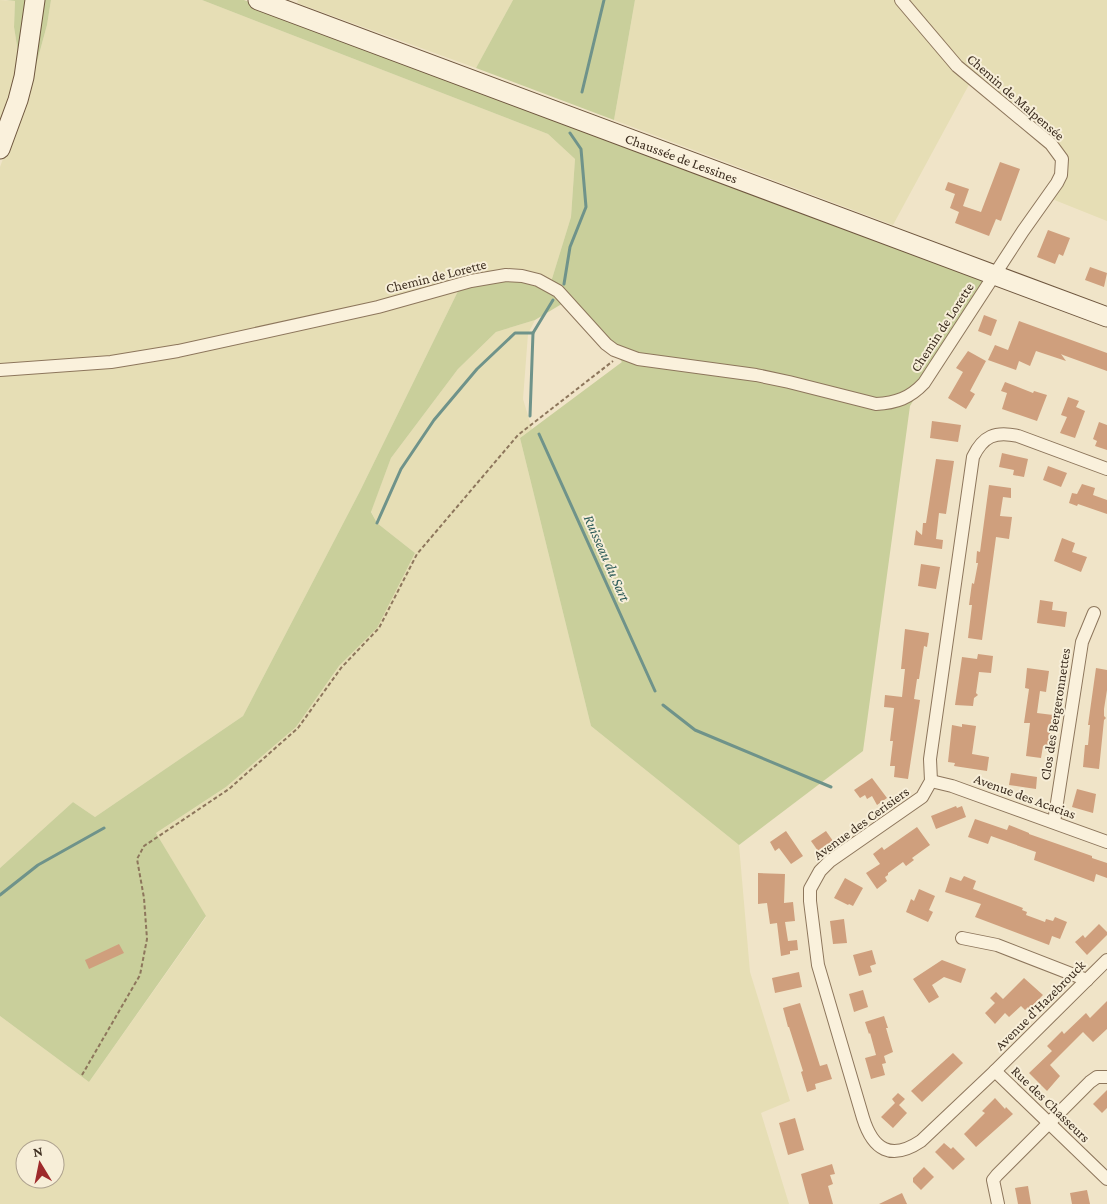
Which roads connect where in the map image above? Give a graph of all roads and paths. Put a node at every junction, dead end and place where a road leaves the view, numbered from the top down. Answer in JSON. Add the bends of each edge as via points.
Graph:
{"nodes":[{"id":1,"x":258,"y":0,"type":"edge"},
{"id":2,"x":901,"y":0,"type":"edge"},
{"id":3,"x":33,"y":2,"type":"edge"},
{"id":4,"x":0,"y":149,"type":"edge"},
{"id":5,"x":994,"y":274,"type":"junction"},
{"id":6,"x":1107,"y":316,"type":"edge"},
{"id":7,"x":622,"y":353,"type":"junction"},
{"id":8,"x":0,"y":370,"type":"edge"},
{"id":9,"x":1107,"y":469,"type":"edge"},
{"id":10,"x":1094,"y":613,"type":"dead end"},
{"id":11,"x":931,"y":781,"type":"junction"},
{"id":12,"x":1054,"y":822,"type":"junction"},
{"id":13,"x":1107,"y":842,"type":"edge"},
{"id":14,"x":962,"y":938,"type":"dead end"},
{"id":15,"x":1107,"y":960,"type":"edge"},
{"id":16,"x":1087,"y":980,"type":"junction"},
{"id":17,"x":995,"y":1071,"type":"junction"},
{"id":18,"x":82,"y":1075,"type":"dead end"},
{"id":19,"x":1107,"y":1077,"type":"edge"},
{"id":20,"x":1049,"y":1124,"type":"junction"},
{"id":21,"x":1107,"y":1179,"type":"edge"},
{"id":22,"x":998,"y":1204,"type":"edge"}],
"edges":[{"from":1,"to":5,"type":"main road","name":"Chaussée de Lessines"},
{"from":2,"to":5,"type":"street","name":"Chemin de Malpensée","via":[[957,66],[1051,144],[1062,160],[1057,183]]},
{"from":3,"to":4,"type":"main road","via":[[24,77]]},
{"from":5,"to":6,"type":"main road","name":"Chaussée de Lessines"},
{"from":5,"to":7,"type":"street","name":"Chemin de Lorette","via":[[924,383],[909,396],[889,403],[876,404],[756,375],[655,362]]},
{"from":7,"to":8,"type":"street","name":"Chemin de Lorette","via":[[594,333],[558,290],[538,280],[506,275],[178,352],[110,362]]},
{"from":7,"to":18,"type":"path","via":[[518,435],[417,554],[380,628],[341,668],[298,728],[229,789],[144,846],[137,858],[147,939],[140,975]]},
{"from":9,"to":11,"type":"street","via":[[1004,433],[994,435],[978,447],[973,457],[930,759]]},
{"from":10,"to":12,"type":"street","name":"Clos des Bergeronnettes","via":[[1082,642]]},
{"from":11,"to":12,"type":"street","name":"Avenue des Acacias"},
{"from":11,"to":17,"type":"street","name":"Avenue des Cerisiers","via":[[922,797],[830,861],[814,878],[810,901],[818,965],[868,1134],[875,1144],[886,1150],[910,1149]]},
{"from":12,"to":13,"type":"street","name":"Avenue des Acacias"},
{"from":14,"to":16,"type":"street","via":[[997,945]]},
{"from":15,"to":16,"type":"street","name":"Avenue d'Hazebrouck"},
{"from":16,"to":17,"type":"street","name":"Avenue d'Hazebrouck"},
{"from":17,"to":20,"type":"street","name":"Rue des Chasseurs"},
{"from":19,"to":20,"type":"street","via":[[1097,1077],[1090,1082]]},
{"from":20,"to":21,"type":"street","name":"Rue des Chasseurs"},
{"from":20,"to":22,"type":"street","via":[[993,1180]]}]}
